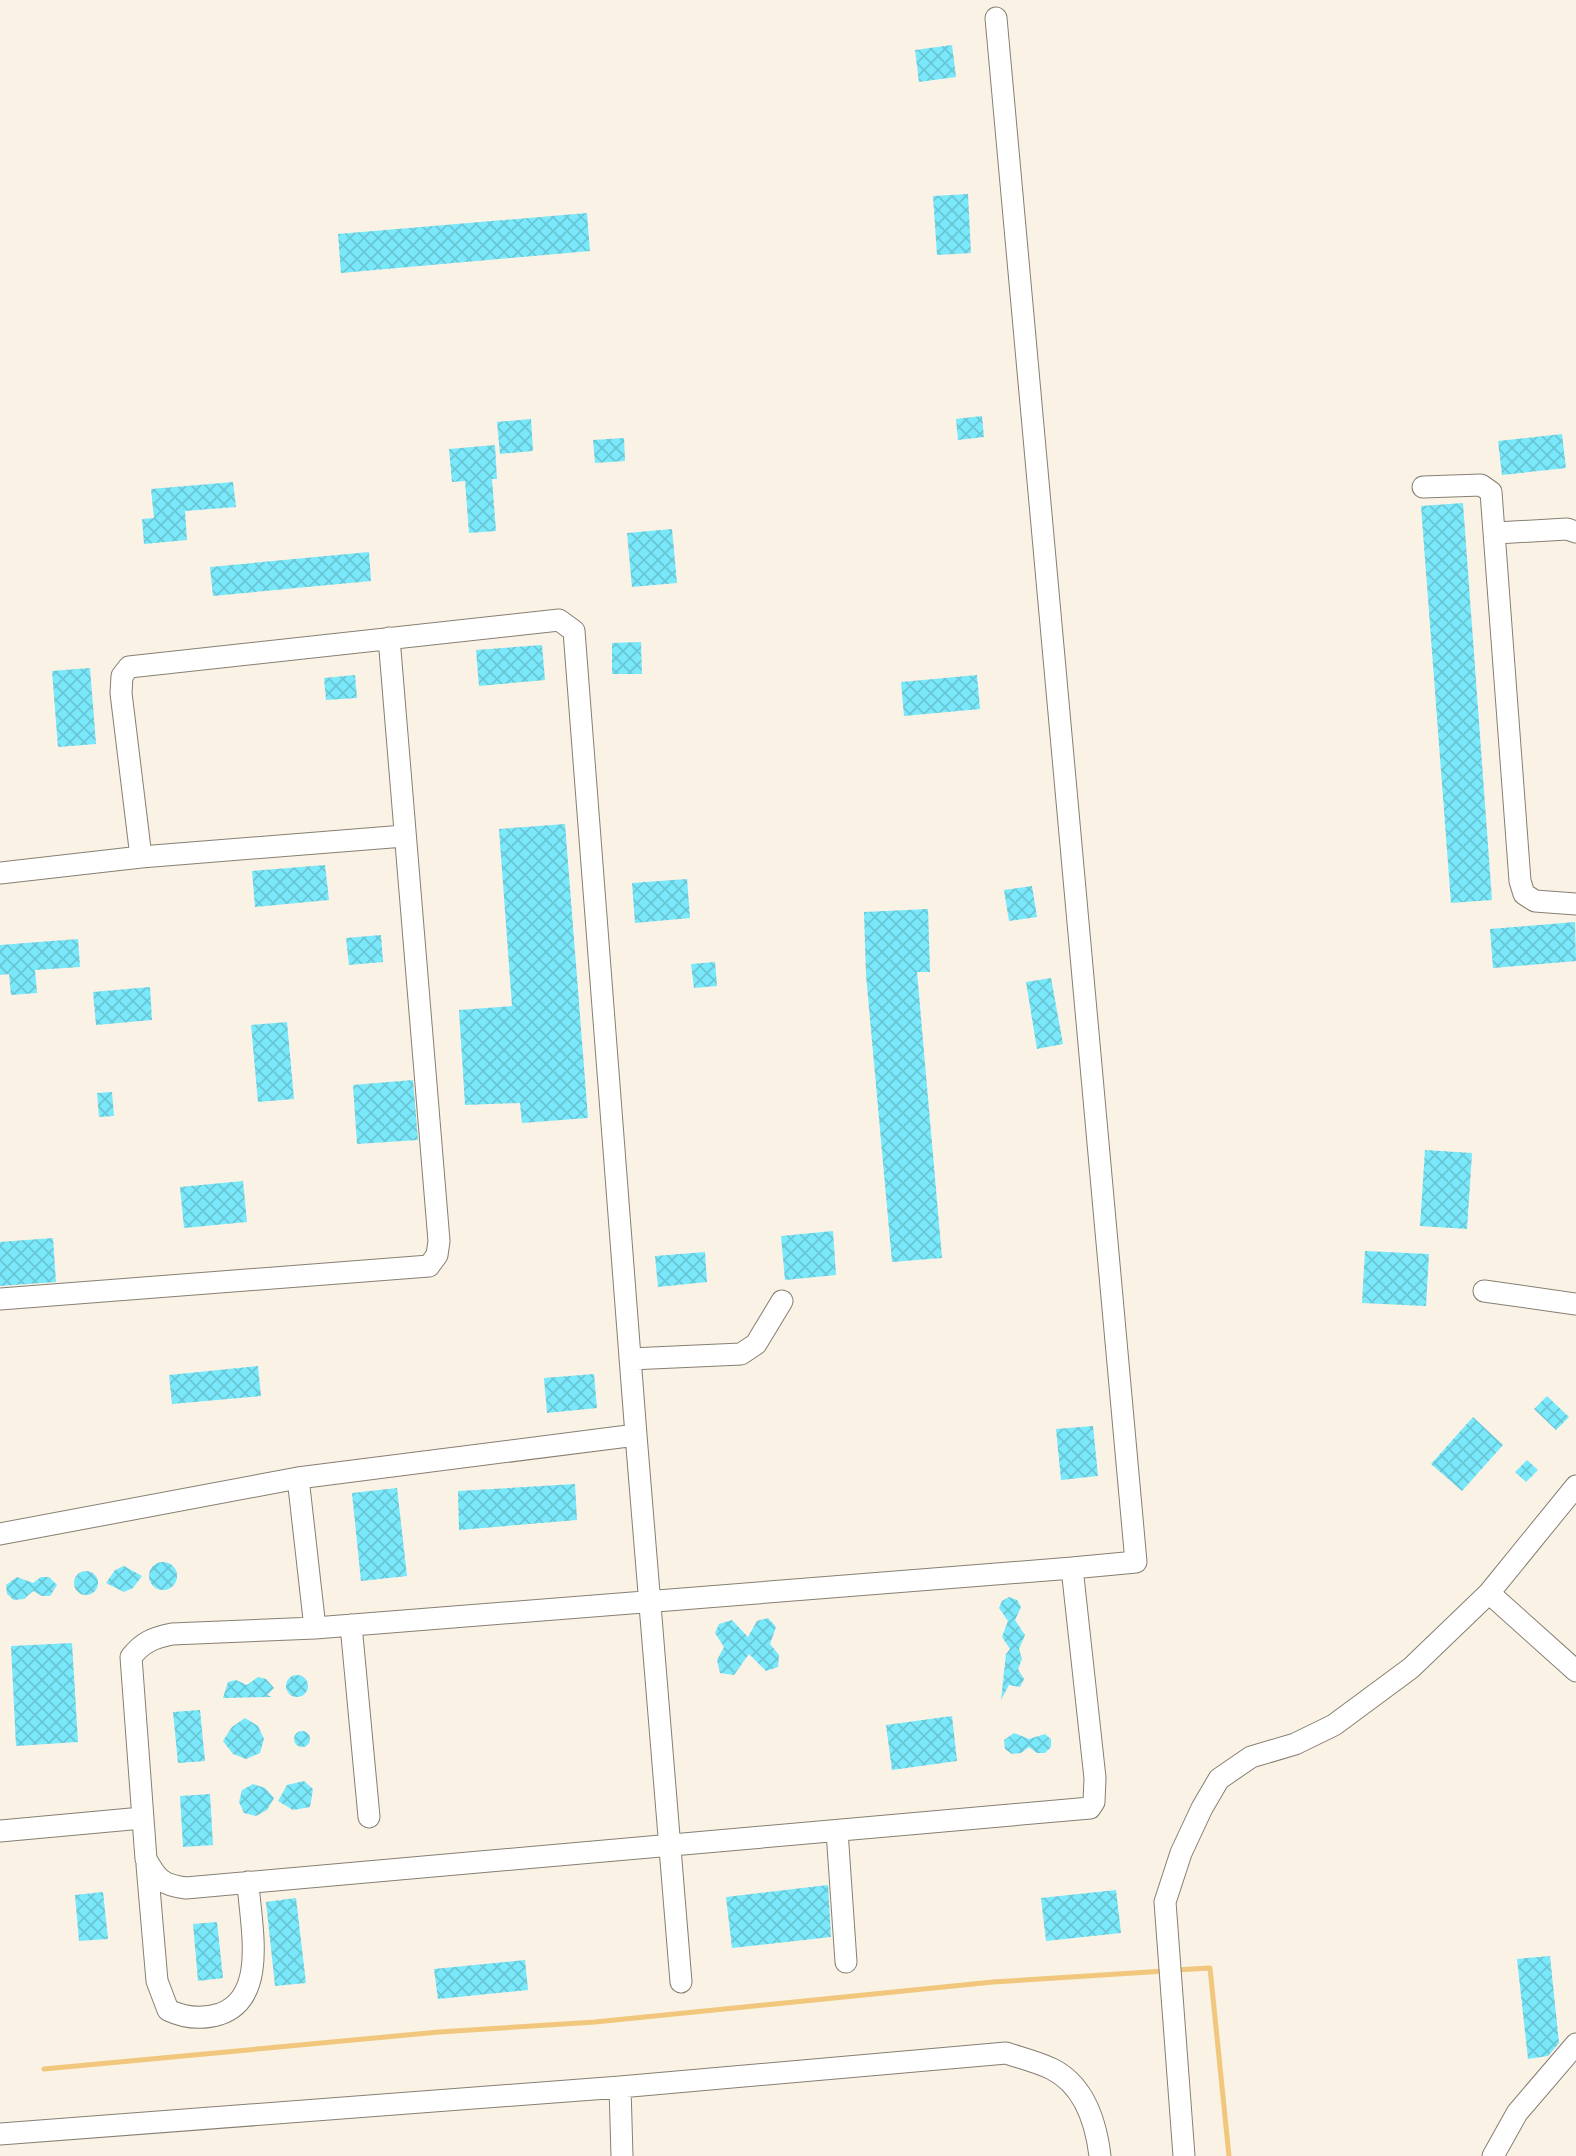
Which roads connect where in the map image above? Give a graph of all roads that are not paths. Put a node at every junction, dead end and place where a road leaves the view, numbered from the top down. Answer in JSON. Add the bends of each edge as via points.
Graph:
{"nodes":[{"id":1,"x":996,"y":18,"type":"dead end"},
{"id":2,"x":1423,"y":487,"type":"dead end"},
{"id":3,"x":1576,"y":532,"type":"edge"},
{"id":4,"x":1496,"y":533,"type":"junction"},
{"id":5,"x":389,"y":638,"type":"junction"},
{"id":6,"x":404,"y":836,"type":"junction"},
{"id":7,"x":141,"y":857,"type":"junction"},
{"id":8,"x":0,"y":873,"type":"edge"},
{"id":9,"x":1576,"y":904,"type":"edge"},
{"id":10,"x":1484,"y":1291,"type":"dead end"},
{"id":11,"x":0,"y":1299,"type":"edge"},
{"id":12,"x":782,"y":1301,"type":"dead end"},
{"id":13,"x":1576,"y":1304,"type":"edge"},
{"id":14,"x":630,"y":1359,"type":"junction"},
{"id":15,"x":636,"y":1435,"type":"junction"},
{"id":16,"x":298,"y":1478,"type":"junction"},
{"id":17,"x":1576,"y":1486,"type":"edge"},
{"id":18,"x":0,"y":1534,"type":"edge"},
{"id":19,"x":1072,"y":1568,"type":"junction"},
{"id":20,"x":1489,"y":1593,"type":"junction"},
{"id":21,"x":650,"y":1600,"type":"junction"},
{"id":22,"x":351,"y":1625,"type":"junction"},
{"id":23,"x":315,"y":1628,"type":"junction"},
{"id":24,"x":1576,"y":1671,"type":"edge"},
{"id":25,"x":369,"y":1817,"type":"dead end"},
{"id":26,"x":142,"y":1818,"type":"junction"},
{"id":27,"x":0,"y":1831,"type":"edge"},
{"id":28,"x":837,"y":1831,"type":"junction"},
{"id":29,"x":669,"y":1844,"type":"junction"},
{"id":30,"x":146,"y":1859,"type":"junction"},
{"id":31,"x":248,"y":1882,"type":"junction"},
{"id":32,"x":846,"y":1962,"type":"dead end"},
{"id":33,"x":681,"y":1982,"type":"dead end"},
{"id":34,"x":1576,"y":2045,"type":"edge"},
{"id":35,"x":620,"y":2087,"type":"junction"},
{"id":36,"x":0,"y":2134,"type":"edge"},
{"id":37,"x":622,"y":2156,"type":"edge"},
{"id":38,"x":1100,"y":2156,"type":"edge"},
{"id":39,"x":1184,"y":2156,"type":"edge"},
{"id":40,"x":1493,"y":2156,"type":"edge"}],
"edges":[{"from":1,"to":19,"type":"lane","via":[[1136,1562]]},
{"from":2,"to":4,"type":"lane","via":[[1482,485],[1491,492]]},
{"from":3,"to":4,"type":"lane"},
{"from":4,"to":9,"type":"lane","via":[[1520,881],[1524,894],[1535,901]]},
{"from":5,"to":6,"type":"lane"},
{"from":5,"to":7,"type":"lane","via":[[129,667],[122,676],[121,693]]},
{"from":5,"to":14,"type":"lane","via":[[559,620],[574,631]]},
{"from":6,"to":7,"type":"lane"},
{"from":6,"to":11,"type":"lane","via":[[439,1241],[429,1266]]},
{"from":7,"to":8,"type":"lane"},
{"from":10,"to":13,"type":"lane"},
{"from":12,"to":14,"type":"lane","via":[[756,1344],[741,1354]]},
{"from":14,"to":15,"type":"lane"},
{"from":15,"to":16,"type":"lane"},
{"from":15,"to":21,"type":"lane"},
{"from":16,"to":18,"type":"lane"},
{"from":16,"to":23,"type":"lane"},
{"from":17,"to":20,"type":"lane"},
{"from":19,"to":21,"type":"lane"},
{"from":19,"to":28,"type":"lane","via":[[1095,1778],[1090,1808]]},
{"from":20,"to":24,"type":"lane"},
{"from":20,"to":39,"type":"lane","via":[[1411,1668],[1334,1725],[1296,1744],[1251,1757],[1219,1779],[1181,1853],[1165,1902]]},
{"from":21,"to":22,"type":"lane"},
{"from":21,"to":29,"type":"lane"},
{"from":22,"to":23,"type":"lane"},
{"from":22,"to":25,"type":"lane"},
{"from":23,"to":26,"type":"lane","via":[[172,1633],[141,1645],[131,1657]]},
{"from":26,"to":27,"type":"lane"},
{"from":26,"to":30,"type":"lane"},
{"from":28,"to":29,"type":"lane"},
{"from":28,"to":32,"type":"lane"},
{"from":29,"to":31,"type":"lane"},
{"from":29,"to":33,"type":"lane"},
{"from":30,"to":31,"type":"lane","via":[[165,1885],[186,1888]]},
{"from":30,"to":31,"type":"lane","via":[[157,1981],[168,2010],[182,2017],[207,2018],[231,2010],[246,1994],[252,1975]]},
{"from":34,"to":40,"type":"lane","via":[[1517,2113]]},
{"from":35,"to":36,"type":"lane"},
{"from":35,"to":37,"type":"lane"},
{"from":35,"to":38,"type":"lane","via":[[1006,2053],[1054,2069],[1076,2089],[1092,2116]]}]}
